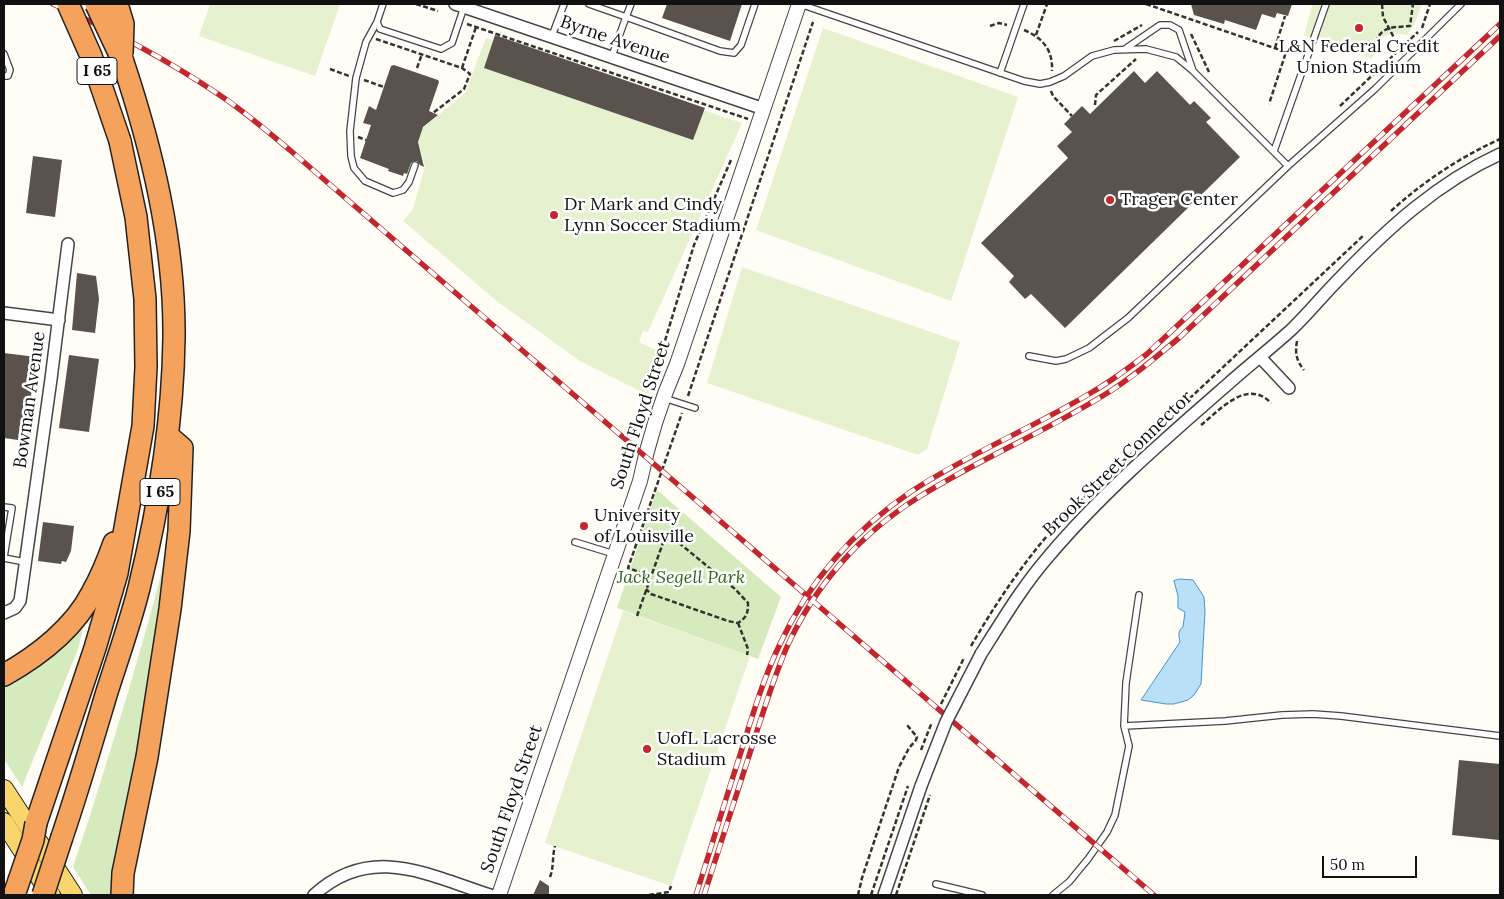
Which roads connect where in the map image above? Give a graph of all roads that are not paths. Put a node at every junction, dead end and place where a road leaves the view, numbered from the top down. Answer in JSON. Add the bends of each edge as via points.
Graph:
{"nodes":[{"id":1,"x":68,"y":4,"type":"edge"},
{"id":2,"x":96,"y":4,"type":"edge"},
{"id":3,"x":117,"y":4,"type":"edge"},
{"id":4,"x":383,"y":4,"type":"edge"},
{"id":5,"x":564,"y":4,"type":"edge"},
{"id":6,"x":589,"y":4,"type":"edge"},
{"id":7,"x":631,"y":4,"type":"edge"},
{"id":8,"x":755,"y":4,"type":"edge"},
{"id":9,"x":799,"y":4,"type":"edge"},
{"id":10,"x":1024,"y":4,"type":"edge"},
{"id":11,"x":1326,"y":4,"type":"edge"},
{"id":12,"x":1460,"y":4,"type":"edge"},
{"id":13,"x":459,"y":5,"type":"edge"},
{"id":14,"x":626,"y":17,"type":"junction"},
{"id":15,"x":377,"y":22,"type":"junction"},
{"id":16,"x":552,"y":36,"type":"junction"},
{"id":17,"x":1125,"y":49,"type":"junction"},
{"id":18,"x":4,"y":54,"type":"edge"},
{"id":19,"x":612,"y":56,"type":"junction"},
{"id":20,"x":122,"y":59,"type":"junction"},
{"id":21,"x":1193,"y":71,"type":"junction"},
{"id":22,"x":1000,"y":72,"type":"junction"},
{"id":23,"x":4,"y":76,"type":"edge"},
{"id":24,"x":764,"y":109,"type":"junction"},
{"id":25,"x":1274,"y":151,"type":"junction"},
{"id":26,"x":1500,"y":154,"type":"edge"},
{"id":27,"x":415,"y":165,"type":"dead end"},
{"id":28,"x":1288,"y":166,"type":"junction"},
{"id":29,"x":68,"y":244,"type":"dead end"},
{"id":30,"x":4,"y":313,"type":"edge"},
{"id":31,"x":59,"y":320,"type":"junction"},
{"id":32,"x":1029,"y":356,"type":"dead end"},
{"id":33,"x":1260,"y":357,"type":"junction"},
{"id":34,"x":1289,"y":388,"type":"dead end"},
{"id":35,"x":664,"y":398,"type":"junction"},
{"id":36,"x":695,"y":408,"type":"dead end"},
{"id":37,"x":167,"y":435,"type":"junction"},
{"id":38,"x":131,"y":496,"type":"junction"},
{"id":39,"x":4,"y":507,"type":"edge"},
{"id":40,"x":575,"y":542,"type":"dead end"},
{"id":41,"x":615,"y":554,"type":"junction"},
{"id":42,"x":4,"y":558,"type":"edge"},
{"id":43,"x":25,"y":562,"type":"junction"},
{"id":44,"x":1139,"y":596,"type":"dead end"},
{"id":45,"x":4,"y":613,"type":"edge"},
{"id":46,"x":4,"y":675,"type":"edge"},
{"id":47,"x":1124,"y":726,"type":"junction"},
{"id":48,"x":1500,"y":736,"type":"edge"},
{"id":49,"x":4,"y":790,"type":"edge"},
{"id":50,"x":4,"y":822,"type":"edge"},
{"id":51,"x":36,"y":823,"type":"junction"},
{"id":52,"x":936,"y":884,"type":"dead end"},
{"id":53,"x":4,"y":886,"type":"edge"},
{"id":54,"x":14,"y":895,"type":"edge"},
{"id":55,"x":43,"y":895,"type":"edge"},
{"id":56,"x":51,"y":895,"type":"edge"},
{"id":57,"x":72,"y":895,"type":"edge"},
{"id":58,"x":122,"y":895,"type":"edge"},
{"id":59,"x":314,"y":895,"type":"edge"},
{"id":60,"x":490,"y":895,"type":"edge"},
{"id":61,"x":499,"y":895,"type":"edge"},
{"id":62,"x":884,"y":895,"type":"edge"},
{"id":63,"x":982,"y":895,"type":"edge"},
{"id":64,"x":1053,"y":895,"type":"edge"}],
"edges":[{"from":1,"to":38,"type":"highway","number":"I 65","bridge":true,"via":[[91,56],[120,141],[136,217],[147,348],[143,426]]},
{"from":2,"to":20,"type":"highway","number":"I 65","bridge":true},
{"from":3,"to":20,"type":"highway","bridge":true,"via":[[123,24]]},
{"from":4,"to":15,"type":"lane"},
{"from":5,"to":16,"type":"lane"},
{"from":6,"to":14,"type":"lane"},
{"from":7,"to":14,"type":"lane"},
{"from":8,"to":14,"type":"lane","via":[[741,45],[734,53],[720,51]]},
{"from":9,"to":22,"type":"lane"},
{"from":9,"to":24,"type":"street","name":"South Floyd Street"},
{"from":10,"to":22,"type":"lane"},
{"from":11,"to":25,"type":"lane"},
{"from":12,"to":28,"type":"lane","via":[[1375,89]]},
{"from":13,"to":15,"type":"lane","via":[[452,43],[441,49],[385,32]]},
{"from":13,"to":16,"type":"street","name":"Byrne Avenue"},
{"from":14,"to":19,"type":"lane"},
{"from":15,"to":27,"type":"lane","via":[[366,42],[356,78],[350,131],[354,168],[365,181],[393,193],[403,190],[410,182]]},
{"from":16,"to":19,"type":"street","name":"Byrne Avenue"},
{"from":17,"to":21,"type":"lane","via":[[1146,49],[1176,57]]},
{"from":17,"to":21,"type":"lane","via":[[1160,25],[1170,25],[1179,30]]},
{"from":17,"to":22,"type":"lane","via":[[1092,56],[1064,76],[1040,84]]},
{"from":18,"to":23,"type":"lane","via":[[10,70],[8,76]]},
{"from":19,"to":24,"type":"street","name":"Byrne Avenue"},
{"from":20,"to":37,"type":"highway","number":"I 65","via":[[151,156],[172,280],[174,338]]},
{"from":21,"to":25,"type":"lane"},
{"from":24,"to":35,"type":"street","name":"South Floyd Street"},
{"from":25,"to":28,"type":"lane"},
{"from":26,"to":33,"type":"street","name":"Brook Street Connector","via":[[1467,170],[1418,203],[1386,231],[1306,316]]},
{"from":28,"to":32,"type":"lane","via":[[1128,318],[1089,348],[1056,361]]},
{"from":29,"to":31,"type":"street","name":"Bowman Avenue"},
{"from":30,"to":31,"type":"street"},
{"from":31,"to":43,"type":"street","name":"Bowman Avenue"},
{"from":33,"to":34,"type":"street"},
{"from":33,"to":62,"type":"street","name":"Brook Street Connector","bridge":true,"via":[[1096,505],[1048,557],[1017,598],[962,688],[933,754]]},
{"from":35,"to":36,"type":"lane"},
{"from":35,"to":41,"type":"street","name":"South Floyd Street"},
{"from":37,"to":55,"type":"highway","number":"I 65","bridge":true,"via":[[160,494],[139,589]]},
{"from":37,"to":58,"type":"highway","via":[[182,448],[179,531],[161,675],[123,873]]},
{"from":38,"to":46,"type":"highway","via":[[92,594],[73,621],[36,654]]},
{"from":38,"to":51,"type":"highway","number":"I 65","via":[[107,611]]},
{"from":39,"to":42,"type":"lane","via":[[12,508]]},
{"from":40,"to":41,"type":"lane"},
{"from":41,"to":61,"type":"street","name":"South Floyd Street"},
{"from":42,"to":43,"type":"lane"},
{"from":43,"to":45,"type":"street","name":"Bowman Avenue","via":[[20,601],[15,608]]},
{"from":44,"to":47,"type":"lane","via":[[1126,683]]},
{"from":47,"to":48,"type":"lane","via":[[1313,714]]},
{"from":47,"to":64,"type":"lane","via":[[1129,746],[1115,815],[1088,859]]},
{"from":49,"to":57,"type":"main road"},
{"from":50,"to":56,"type":"main road"},
{"from":51,"to":53,"type":"highway","via":[[21,834]]},
{"from":51,"to":54,"type":"highway","number":"I 65","bridge":true},
{"from":52,"to":63,"type":"lane"},
{"from":59,"to":60,"type":"street","via":[[347,874],[376,866],[420,871]]}]}
